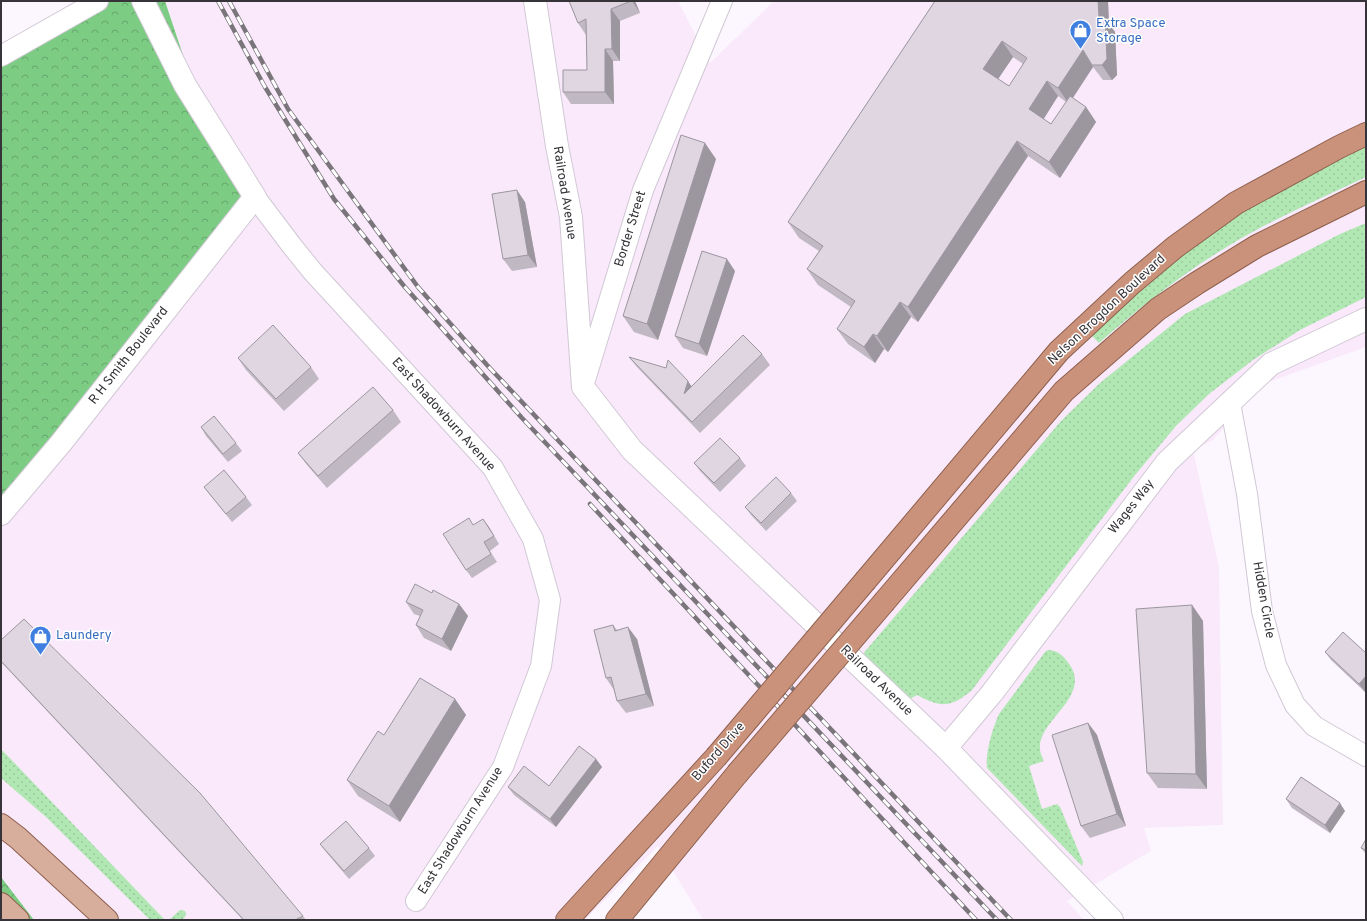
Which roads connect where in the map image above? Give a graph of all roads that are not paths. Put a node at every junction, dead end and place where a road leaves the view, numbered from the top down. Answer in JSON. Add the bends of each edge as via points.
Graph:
{"nodes":[{"id":1,"x":98,"y":1,"type":"edge"},
{"id":2,"x":143,"y":1,"type":"edge"},
{"id":3,"x":535,"y":1,"type":"edge"},
{"id":4,"x":722,"y":1,"type":"edge"},
{"id":5,"x":1,"y":56,"type":"edge"},
{"id":6,"x":1366,"y":134,"type":"edge"},
{"id":7,"x":1362,"y":195,"type":"edge"},
{"id":8,"x":255,"y":197,"type":"junction"},
{"id":9,"x":1366,"y":319,"type":"edge"},
{"id":10,"x":583,"y":387,"type":"junction"},
{"id":11,"x":1230,"y":403,"type":"junction"},
{"id":12,"x":1,"y":514,"type":"edge"},
{"id":13,"x":866,"y":580,"type":"joint"},
{"id":14,"x":946,"y":748,"type":"junction"},
{"id":15,"x":1366,"y":756,"type":"edge"},
{"id":16,"x":1,"y":825,"type":"edge"},
{"id":17,"x":416,"y":901,"type":"dead end"},
{"id":18,"x":1,"y":904,"type":"edge"},
{"id":19,"x":18,"y":920,"type":"edge"},
{"id":20,"x":107,"y":920,"type":"edge"},
{"id":21,"x":567,"y":920,"type":"edge"},
{"id":22,"x":617,"y":920,"type":"edge"},
{"id":23,"x":1112,"y":920,"type":"edge"}],
"edges":[{"from":1,"to":5,"type":"street"},
{"from":2,"to":8,"type":"street","via":[[185,85]]},
{"from":3,"to":10,"type":"street","name":"Railroad Avenue","via":[[557,146],[571,217]]},
{"from":4,"to":10,"type":"street","name":"Border Street","via":[[643,190]]},
{"from":6,"to":13,"type":"highway","name":"Nelson Brogdon Boulevard","via":[[1236,203],[1175,246],[1132,283],[1059,351]]},
{"from":7,"to":22,"type":"highway","bridge":true,"via":[[1257,246],[1197,282],[1158,309],[1064,390],[737,774]]},
{"from":8,"to":12,"type":"street","name":"R H Smith Boulevard","via":[[61,443]]},
{"from":8,"to":17,"type":"street","name":"East Shadowburn Avenue","via":[[313,272],[493,468],[533,539],[550,600],[541,666],[503,766]]},
{"from":9,"to":11,"type":"street","name":"Wages Way","via":[[1271,364]]},
{"from":10,"to":14,"type":"street","name":"Railroad Avenue","via":[[632,450]]},
{"from":11,"to":14,"type":"street","name":"Wages Way","via":[[1167,462],[992,693]]},
{"from":11,"to":15,"type":"street","name":"Hidden Circle","via":[[1247,494],[1262,611],[1276,665],[1294,705],[1314,726]]},
{"from":13,"to":21,"type":"highway","name":"Buford Drive","bridge":true,"via":[[716,757]]},
{"from":14,"to":23,"type":"street","name":"Railroad Avenue"},
{"from":16,"to":20,"type":"main road"},
{"from":18,"to":19,"type":"main road"}]}
